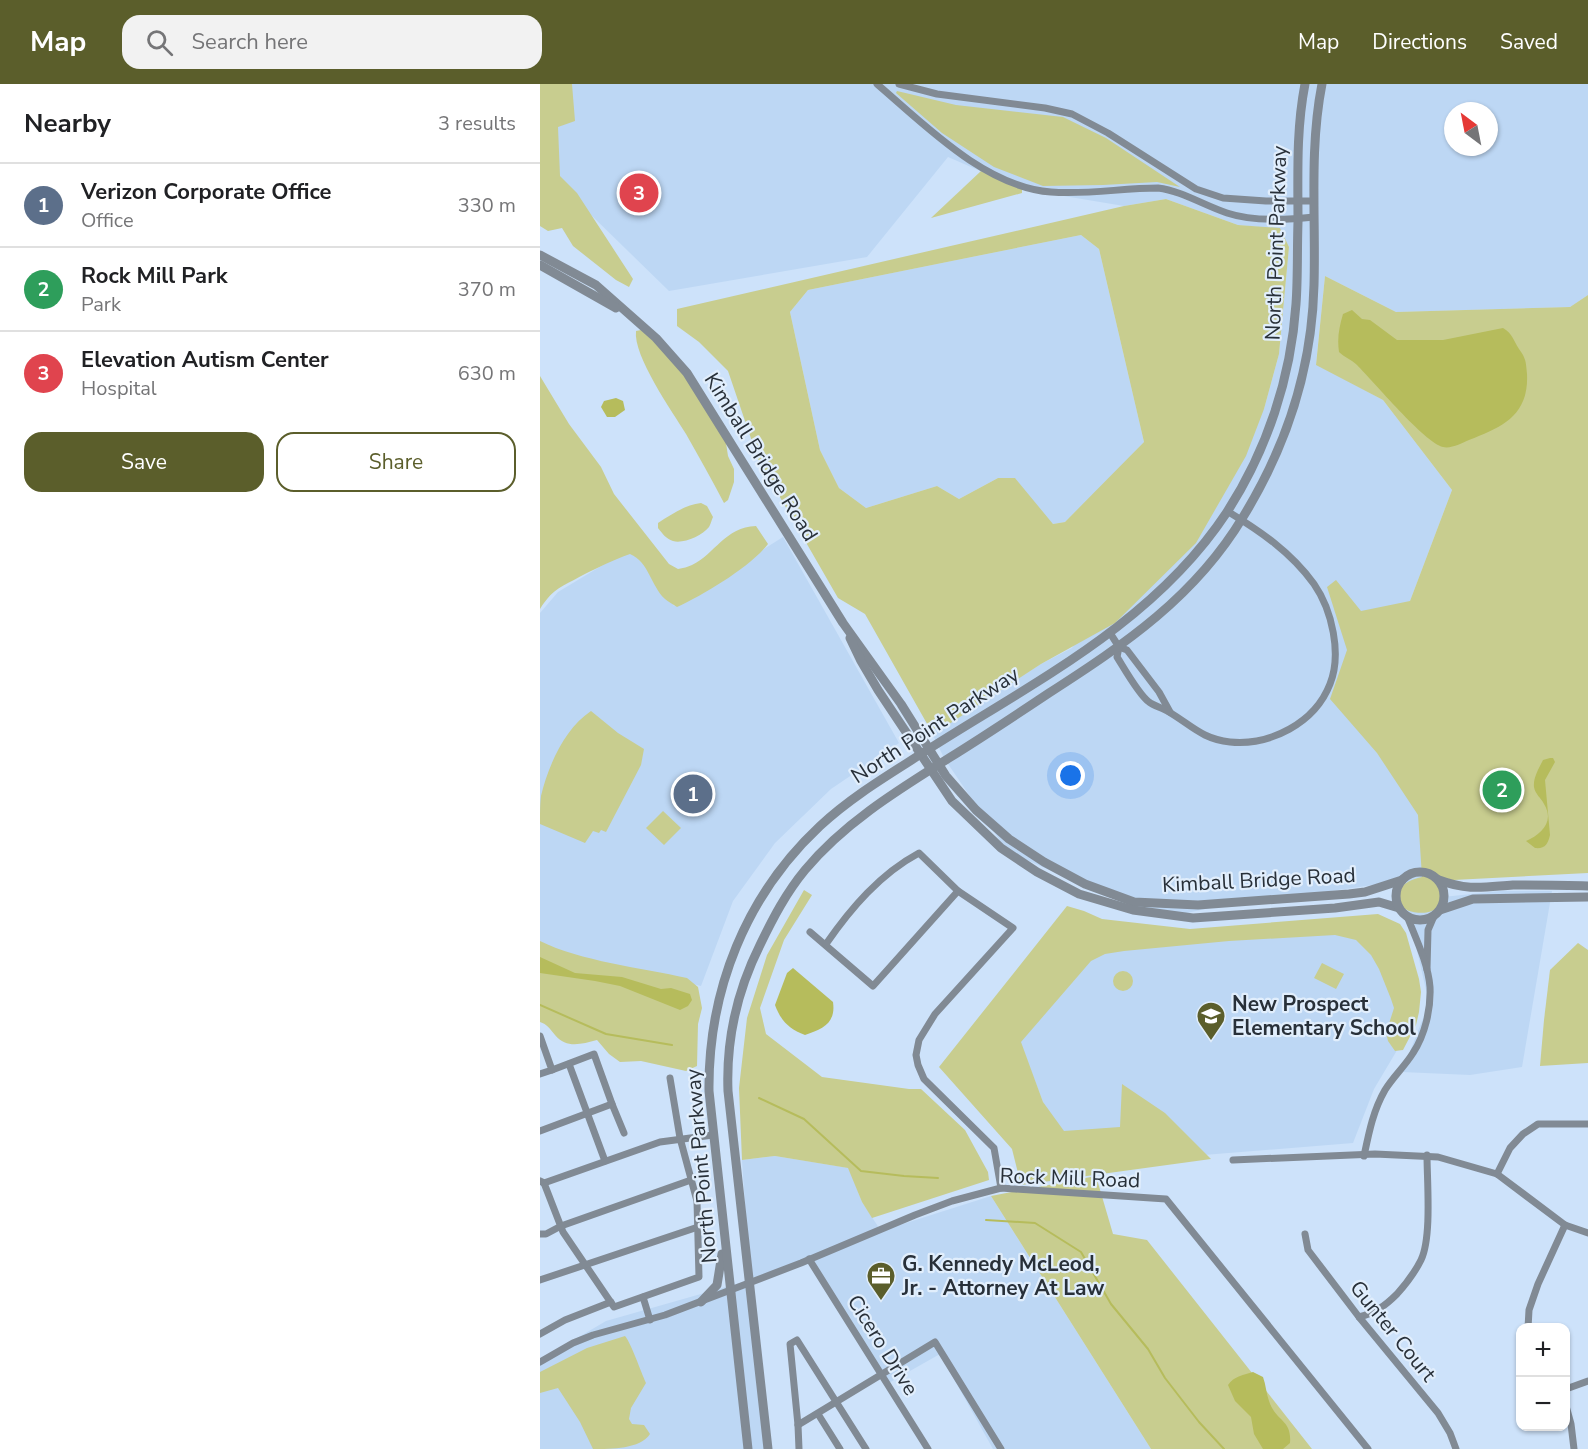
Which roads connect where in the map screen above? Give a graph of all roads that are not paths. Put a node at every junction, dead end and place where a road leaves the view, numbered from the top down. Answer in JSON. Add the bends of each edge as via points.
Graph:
{"nodes":[{"id":1,"x":877,"y":84,"type":"edge"},
{"id":2,"x":899,"y":84,"type":"edge"},
{"id":3,"x":1305,"y":84,"type":"edge"},
{"id":4,"x":1322,"y":84,"type":"edge"},
{"id":5,"x":1314,"y":201,"type":"junction"},
{"id":6,"x":1298,"y":202,"type":"junction"},
{"id":7,"x":1314,"y":217,"type":"junction"},
{"id":8,"x":1298,"y":219,"type":"junction"},
{"id":9,"x":540,"y":255,"type":"edge"},
{"id":10,"x":540,"y":265,"type":"edge"},
{"id":11,"x":636,"y":320,"type":"junction"},
{"id":12,"x":1227,"y":511,"type":"junction"},
{"id":13,"x":1242,"y":520,"type":"junction"},
{"id":14,"x":843,"y":623,"type":"junction"},
{"id":15,"x":1110,"y":633,"type":"junction"},
{"id":16,"x":1119,"y":647,"type":"junction"},
{"id":17,"x":1170,"y":712,"type":"junction"},
{"id":18,"x":929,"y":748,"type":"junction"},
{"id":19,"x":920,"y":754,"type":"junction"},
{"id":20,"x":939,"y":764,"type":"junction"},
{"id":21,"x":930,"y":770,"type":"junction"},
{"id":22,"x":1402,"y":880,"type":"junction"},
{"id":23,"x":1439,"y":880,"type":"junction"},
{"id":24,"x":1588,"y":886,"type":"edge"},
{"id":25,"x":958,"y":891,"type":"junction"},
{"id":26,"x":762,"y":895,"type":"junction"},
{"id":27,"x":1588,"y":897,"type":"edge"},
{"id":28,"x":778,"y":906,"type":"junction"},
{"id":29,"x":1399,"y":908,"type":"junction"},
{"id":30,"x":1437,"y":913,"type":"junction"},
{"id":31,"x":1407,"y":916,"type":"junction"},
{"id":32,"x":810,"y":932,"type":"dead end"},
{"id":33,"x":826,"y":945,"type":"junction"},
{"id":34,"x":1427,"y":971,"type":"junction"},
{"id":35,"x":540,"y":1036,"type":"edge"},
{"id":36,"x":569,"y":1064,"type":"junction"},
{"id":37,"x":552,"y":1070,"type":"junction"},
{"id":38,"x":540,"y":1074,"type":"edge"},
{"id":39,"x":670,"y":1078,"type":"dead end"},
{"id":40,"x":612,"y":1104,"type":"junction"},
{"id":41,"x":587,"y":1113,"type":"junction"},
{"id":42,"x":1588,"y":1124,"type":"edge"},
{"id":43,"x":540,"y":1131,"type":"edge"},
{"id":44,"x":732,"y":1132,"type":"junction"},
{"id":45,"x":624,"y":1133,"type":"dead end"},
{"id":46,"x":713,"y":1135,"type":"junction"},
{"id":47,"x":680,"y":1138,"type":"junction"},
{"id":48,"x":1427,"y":1155,"type":"junction"},
{"id":49,"x":1364,"y":1156,"type":"junction"},
{"id":50,"x":1233,"y":1160,"type":"dead end"},
{"id":51,"x":605,"y":1161,"type":"junction"},
{"id":52,"x":1497,"y":1174,"type":"junction"},
{"id":53,"x":691,"y":1180,"type":"junction"},
{"id":54,"x":542,"y":1182,"type":"edge"},
{"id":55,"x":1002,"y":1188,"type":"junction"},
{"id":56,"x":1565,"y":1225,"type":"junction"},
{"id":57,"x":561,"y":1226,"type":"junction"},
{"id":58,"x":698,"y":1227,"type":"junction"},
{"id":59,"x":1588,"y":1233,"type":"edge"},
{"id":60,"x":540,"y":1234,"type":"edge"},
{"id":61,"x":1305,"y":1234,"type":"dead end"},
{"id":62,"x":724,"y":1240,"type":"junction"},
{"id":63,"x":809,"y":1259,"type":"junction"},
{"id":64,"x":586,"y":1265,"type":"junction"},
{"id":65,"x":540,"y":1280,"type":"edge"},
{"id":66,"x":749,"y":1282,"type":"junction"},
{"id":67,"x":730,"y":1290,"type":"junction"},
{"id":68,"x":643,"y":1297,"type":"junction"},
{"id":69,"x":610,"y":1302,"type":"junction"},
{"id":70,"x":701,"y":1302,"type":"junction"},
{"id":71,"x":1359,"y":1317,"type":"junction"},
{"id":72,"x":650,"y":1320,"type":"junction"},
{"id":73,"x":1528,"y":1323,"type":"edge"},
{"id":74,"x":540,"y":1334,"type":"edge"},
{"id":75,"x":540,"y":1362,"type":"edge"},
{"id":76,"x":882,"y":1375,"type":"junction"},
{"id":77,"x":1588,"y":1381,"type":"edge"},
{"id":78,"x":1570,"y":1388,"type":"edge"},
{"id":79,"x":837,"y":1403,"type":"junction"},
{"id":80,"x":818,"y":1414,"type":"junction"},
{"id":81,"x":1570,"y":1420,"type":"edge"},
{"id":82,"x":798,"y":1425,"type":"junction"},
{"id":83,"x":748,"y":1449,"type":"edge"},
{"id":84,"x":768,"y":1449,"type":"edge"},
{"id":85,"x":799,"y":1449,"type":"edge"},
{"id":86,"x":840,"y":1449,"type":"edge"},
{"id":87,"x":866,"y":1449,"type":"edge"},
{"id":88,"x":928,"y":1449,"type":"edge"},
{"id":89,"x":1001,"y":1449,"type":"edge"},
{"id":90,"x":1368,"y":1449,"type":"edge"},
{"id":91,"x":1456,"y":1449,"type":"edge"},
{"id":92,"x":1574,"y":1449,"type":"edge"}],
"edges":[{"from":1,"to":8,"type":"street","via":[[974,163],[1028,188],[1050,192],[1174,190],[1229,214]]},
{"from":2,"to":6,"type":"street","via":[[958,98],[1072,114],[1196,189],[1223,198]]},
{"from":3,"to":6,"type":"street","name":"North Point Parkway","via":[[1299,126]]},
{"from":4,"to":5,"type":"street","name":"North Point Parkway","via":[[1316,122]]},
{"from":5,"to":6,"type":"street"},
{"from":5,"to":7,"type":"street","name":"North Point Parkway"},
{"from":6,"to":8,"type":"street","name":"North Point Parkway"},
{"from":7,"to":8,"type":"street"},
{"from":7,"to":13,"type":"street","name":"North Point Parkway","via":[[1314,289],[1305,364],[1282,441]]},
{"from":8,"to":12,"type":"street","name":"North Point Parkway","via":[[1296,305],[1285,376],[1257,456]]},
{"from":9,"to":11,"type":"street","name":"Kimball Bridge Road","via":[[596,285]]},
{"from":10,"to":11,"type":"street","name":"Kimball Bridge Road"},
{"from":11,"to":14,"type":"street","name":"Kimball Bridge Road","via":[[687,373]]},
{"from":12,"to":13,"type":"street"},
{"from":12,"to":15,"type":"street","name":"North Point Parkway","via":[[1174,578]]},
{"from":13,"to":16,"type":"street","name":"North Point Parkway","via":[[1192,584]]},
{"from":13,"to":17,"type":"street","via":[[1288,555],[1322,599],[1334,645],[1330,686],[1302,721],[1260,739],[1230,742],[1212,738]]},
{"from":14,"to":18,"type":"street","name":"Kimball Bridge Road"},
{"from":14,"to":19,"type":"street","name":"Kimball Bridge Road","via":[[861,661]]},
{"from":15,"to":16,"type":"street"},
{"from":15,"to":18,"type":"street","name":"North Point Parkway"},
{"from":16,"to":17,"type":"street","via":[[1127,650]]},
{"from":16,"to":17,"type":"street","via":[[1116,657],[1148,701]]},
{"from":16,"to":20,"type":"street","name":"North Point Parkway"},
{"from":18,"to":19,"type":"street","name":"North Point Parkway"},
{"from":18,"to":20,"type":"street","name":"Kimball Bridge Road"},
{"from":19,"to":21,"type":"street","name":"Kimball Bridge Road"},
{"from":19,"to":26,"type":"street","name":"North Point Parkway","via":[[821,825]]},
{"from":20,"to":21,"type":"street","name":"North Point Parkway"},
{"from":20,"to":22,"type":"street","name":"Kimball Bridge Road","via":[[976,810],[1026,851],[1085,884],[1134,902],[1198,905],[1348,894]]},
{"from":21,"to":28,"type":"street","name":"North Point Parkway","via":[[828,845]]},
{"from":21,"to":29,"type":"street","name":"Kimball Bridge Road","via":[[952,801],[1001,848],[1079,894],[1116,906],[1193,918],[1379,902]]},
{"from":22,"to":23,"type":"street","via":[[1418,872]]},
{"from":22,"to":29,"type":"street","via":[[1396,892]]},
{"from":23,"to":24,"type":"street","via":[[1471,888]]},
{"from":23,"to":30,"type":"street","via":[[1444,895]]},
{"from":25,"to":33,"type":"street","via":[[919,853],[884,877],[844,919]]},
{"from":25,"to":33,"type":"street","via":[[873,986]]},
{"from":25,"to":55,"type":"street","via":[[1013,928],[935,1014],[919,1040],[916,1055],[924,1079],[994,1148]]},
{"from":26,"to":28,"type":"street"},
{"from":26,"to":46,"type":"street","name":"North Point Parkway","via":[[734,949],[717,1002],[709,1071]]},
{"from":27,"to":30,"type":"street","via":[[1473,898]]},
{"from":28,"to":44,"type":"street","name":"North Point Parkway","via":[[748,969],[733,1021],[728,1078]]},
{"from":29,"to":31,"type":"street"},
{"from":30,"to":31,"type":"street","via":[[1419,920]]},
{"from":30,"to":34,"type":"street","via":[[1428,930]]},
{"from":31,"to":34,"type":"street"},
{"from":32,"to":33,"type":"street"},
{"from":34,"to":49,"type":"street","via":[[1430,998],[1423,1032],[1414,1053],[1374,1111]]},
{"from":35,"to":37,"type":"street"},
{"from":36,"to":37,"type":"street"},
{"from":36,"to":40,"type":"street","via":[[594,1054]]},
{"from":36,"to":41,"type":"street"},
{"from":37,"to":38,"type":"street"},
{"from":39,"to":47,"type":"street"},
{"from":40,"to":41,"type":"street"},
{"from":40,"to":45,"type":"street"},
{"from":41,"to":43,"type":"street"},
{"from":41,"to":51,"type":"street"},
{"from":42,"to":52,"type":"street","via":[[1538,1124],[1510,1148]]},
{"from":44,"to":46,"type":"street"},
{"from":44,"to":66,"type":"street","name":"North Point Parkway"},
{"from":46,"to":47,"type":"street"},
{"from":46,"to":62,"type":"street","name":"North Point Parkway"},
{"from":47,"to":51,"type":"street"},
{"from":47,"to":53,"type":"street"},
{"from":48,"to":49,"type":"street"},
{"from":48,"to":52,"type":"street"},
{"from":48,"to":71,"type":"street","via":[[1422,1259],[1392,1299],[1375,1313]]},
{"from":49,"to":50,"type":"street"},
{"from":51,"to":54,"type":"street"},
{"from":52,"to":56,"type":"street"},
{"from":53,"to":57,"type":"street"},
{"from":53,"to":58,"type":"street"},
{"from":54,"to":57,"type":"street"},
{"from":55,"to":63,"type":"street","name":"Rock Mill Road","via":[[952,1201]]},
{"from":55,"to":90,"type":"street","name":"Rock Mill Road","via":[[1166,1199]]},
{"from":56,"to":59,"type":"street"},
{"from":56,"to":73,"type":"street","via":[[1534,1295]]},
{"from":57,"to":60,"type":"street"},
{"from":57,"to":64,"type":"street"},
{"from":58,"to":64,"type":"street"},
{"from":58,"to":68,"type":"street","via":[[699,1277]]},
{"from":61,"to":71,"type":"street","name":"Gunter Court","via":[[1308,1250]]},
{"from":62,"to":67,"type":"street","name":"North Point Parkway"},
{"from":62,"to":70,"type":"street","via":[[717,1285]]},
{"from":63,"to":66,"type":"street","name":"Rock Mill Road"},
{"from":63,"to":76,"type":"street","name":"Cicero Drive"},
{"from":64,"to":65,"type":"street"},
{"from":64,"to":69,"type":"street"},
{"from":66,"to":67,"type":"street","name":"Rock Mill Road"},
{"from":66,"to":84,"type":"street","name":"North Point Parkway"},
{"from":67,"to":70,"type":"street","name":"Rock Mill Road"},
{"from":67,"to":83,"type":"street","name":"North Point Parkway"},
{"from":68,"to":69,"type":"street","via":[[614,1307]]},
{"from":68,"to":72,"type":"street"},
{"from":69,"to":74,"type":"street"},
{"from":70,"to":72,"type":"street","name":"Rock Mill Road"},
{"from":71,"to":91,"type":"street","name":"Gunter Court","via":[[1438,1413]]},
{"from":72,"to":75,"type":"street","name":"Rock Mill Road","via":[[573,1342]]},
{"from":76,"to":79,"type":"street"},
{"from":76,"to":88,"type":"street","name":"Cicero Drive"},
{"from":76,"to":89,"type":"street","via":[[935,1342]]},
{"from":77,"to":78,"type":"street"},
{"from":79,"to":80,"type":"street"},
{"from":79,"to":82,"type":"street","via":[[797,1340],[790,1344]]},
{"from":79,"to":87,"type":"street"},
{"from":80,"to":82,"type":"street"},
{"from":80,"to":86,"type":"street"},
{"from":81,"to":92,"type":"street"},
{"from":82,"to":85,"type":"street"}]}
